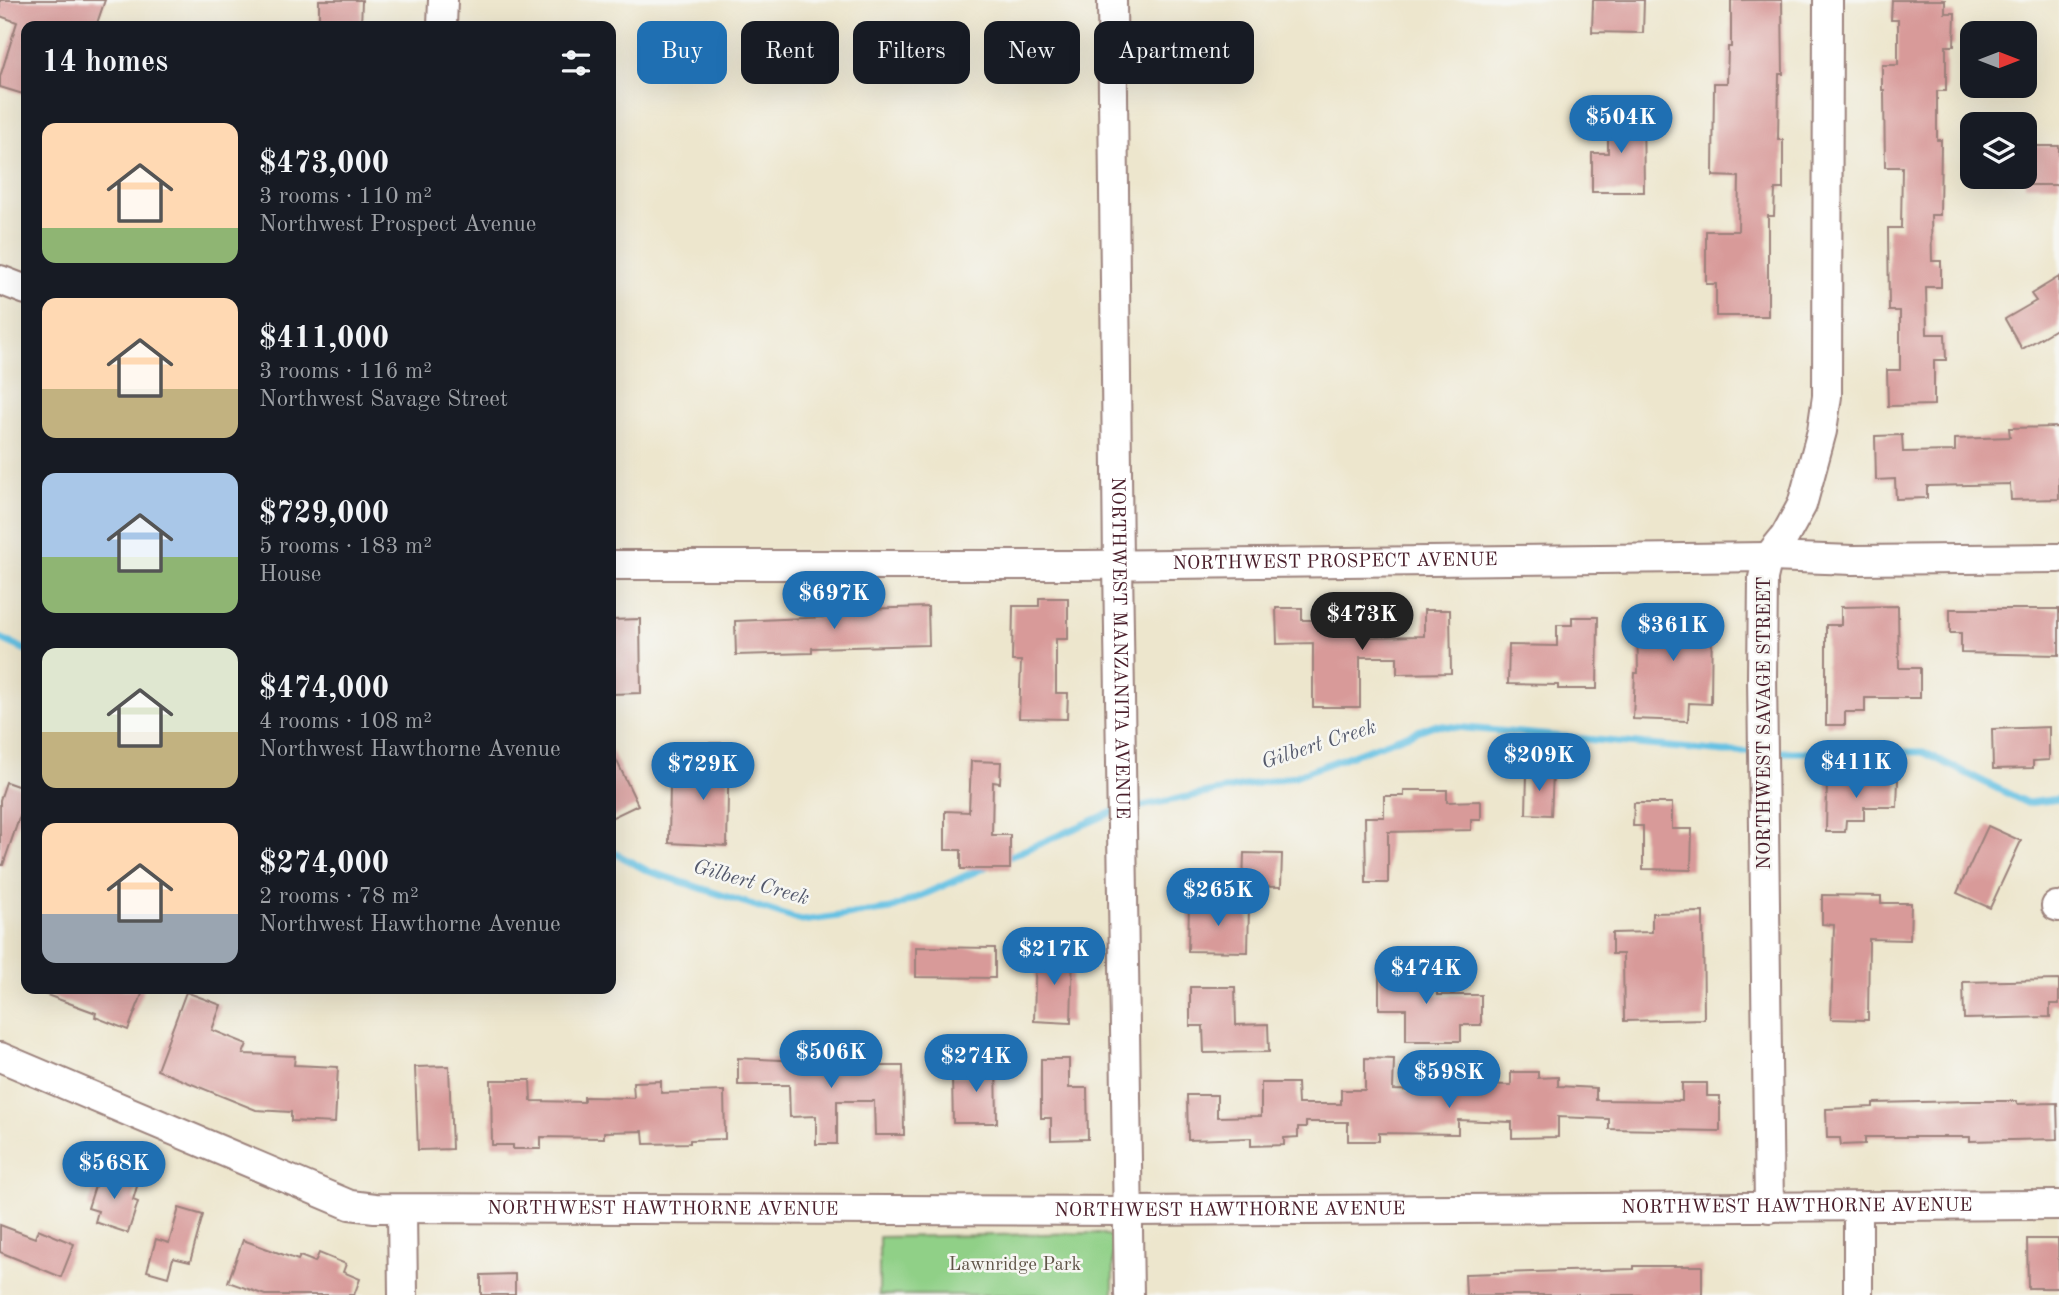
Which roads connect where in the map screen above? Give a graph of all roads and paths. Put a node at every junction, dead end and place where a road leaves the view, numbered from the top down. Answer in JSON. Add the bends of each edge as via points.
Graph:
{"nodes":[{"id":1,"x":443,"y":0,"type":"edge"},
{"id":2,"x":1112,"y":0,"type":"edge"},
{"id":3,"x":1828,"y":0,"type":"edge"},
{"id":4,"x":442,"y":21,"type":"edge"},
{"id":5,"x":0,"y":280,"type":"edge"},
{"id":6,"x":21,"y":288,"type":"edge"},
{"id":7,"x":1768,"y":557,"type":"junction"},
{"id":8,"x":2059,"y":558,"type":"edge"},
{"id":9,"x":1118,"y":564,"type":"junction"},
{"id":10,"x":616,"y":565,"type":"edge"},
{"id":11,"x":0,"y":1057,"type":"edge"},
{"id":12,"x":2059,"y":1205,"type":"edge"},
{"id":13,"x":1858,"y":1207,"type":"junction"},
{"id":14,"x":1769,"y":1208,"type":"junction"},
{"id":15,"x":402,"y":1209,"type":"junction"},
{"id":16,"x":1128,"y":1210,"type":"junction"},
{"id":17,"x":403,"y":1295,"type":"edge"},
{"id":18,"x":1129,"y":1295,"type":"edge"},
{"id":19,"x":1858,"y":1295,"type":"edge"}],
"edges":[{"from":1,"to":4,"type":"street"},
{"from":2,"to":9,"type":"street","name":"NORTHWEST MANZANITA AVENUE"},
{"from":3,"to":7,"type":"street","name":"NORTHWEST SAVAGE STREET","via":[[1827,396],[1802,505],[1786,536]]},
{"from":5,"to":6,"type":"street"},
{"from":7,"to":8,"type":"street","name":"NORTHWEST PROSPECT AVENUE"},
{"from":7,"to":9,"type":"street","name":"NORTHWEST PROSPECT AVENUE"},
{"from":7,"to":14,"type":"street","name":"NORTHWEST SAVAGE STREET","via":[[1763,578],[1762,677]]},
{"from":9,"to":10,"type":"street","name":"NORTHWEST PROSPECT AVENUE"},
{"from":9,"to":16,"type":"street","name":"NORTHWEST MANZANITA AVENUE"},
{"from":11,"to":15,"type":"street","name":"NORTHWEST HAWTHORNE AVENUE","via":[[350,1205]]},
{"from":12,"to":13,"type":"street","name":"NORTHWEST HAWTHORNE AVENUE"},
{"from":13,"to":14,"type":"street","name":"NORTHWEST HAWTHORNE AVENUE"},
{"from":13,"to":19,"type":"street"},
{"from":14,"to":16,"type":"street","name":"NORTHWEST HAWTHORNE AVENUE"},
{"from":15,"to":16,"type":"street","name":"NORTHWEST HAWTHORNE AVENUE"},
{"from":15,"to":17,"type":"street"},
{"from":16,"to":18,"type":"street","name":"NORTHWEST MANZANITA AVENUE"}]}
